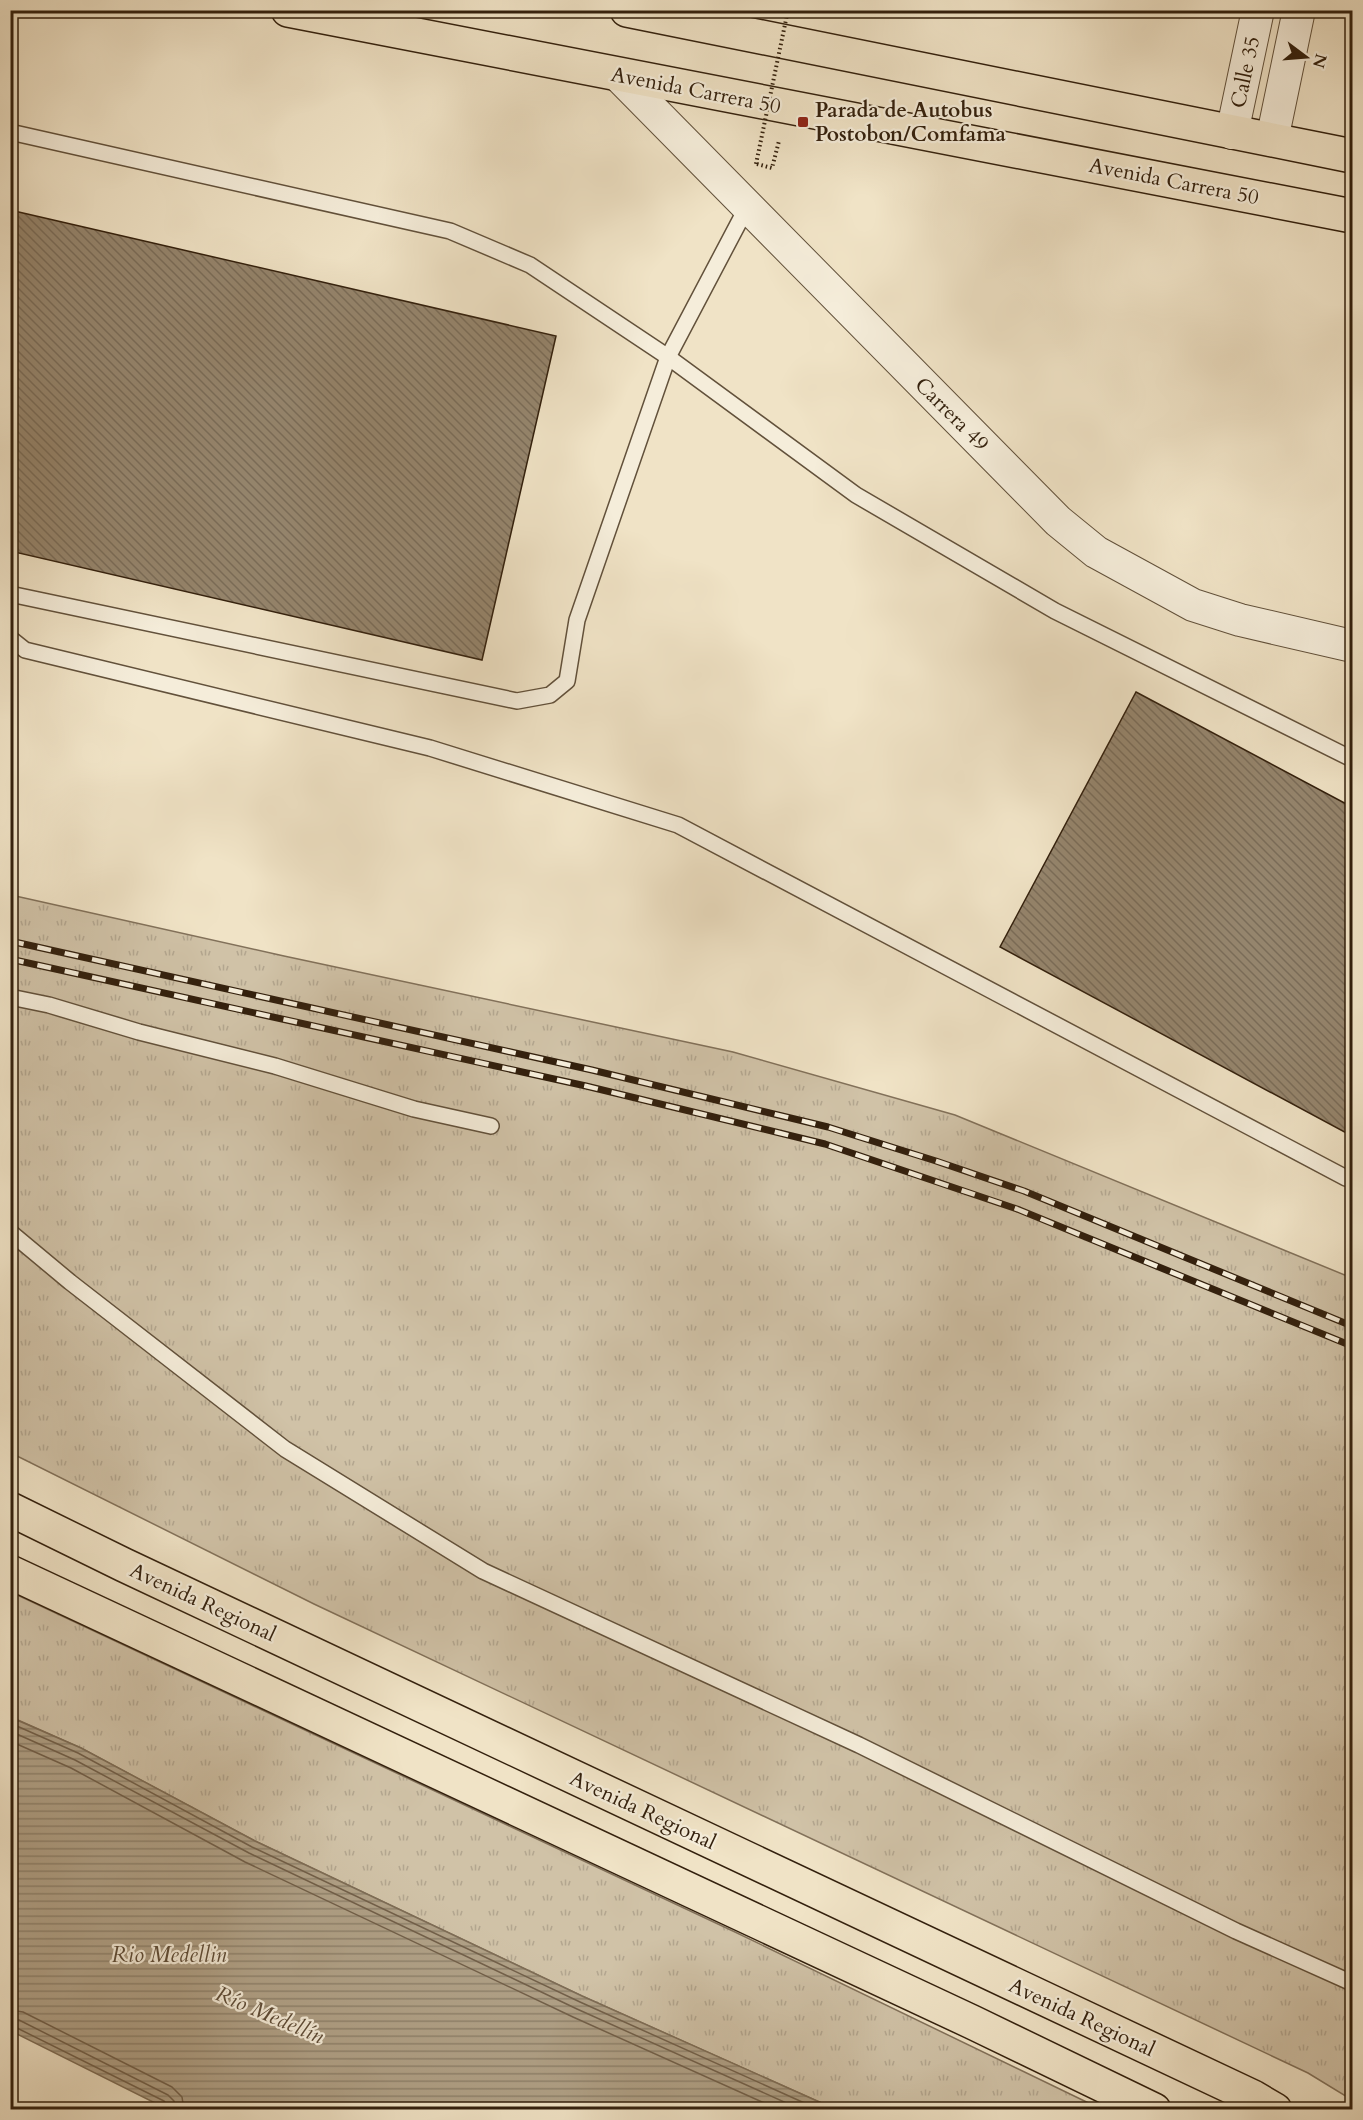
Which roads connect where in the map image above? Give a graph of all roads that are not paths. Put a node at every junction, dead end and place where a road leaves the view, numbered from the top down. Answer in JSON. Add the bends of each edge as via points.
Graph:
{"nodes":[{"id":1,"x":288,"y":10,"type":"edge"},
{"id":2,"x":627,"y":10,"type":"edge"},
{"id":3,"x":1258,"y":10,"type":"edge"},
{"id":4,"x":1299,"y":10,"type":"edge"},
{"id":5,"x":618,"y":75,"type":"junction"},
{"id":6,"x":10,"y":132,"type":"edge"},
{"id":7,"x":1232,"y":133,"type":"junction"},
{"id":8,"x":1272,"y":140,"type":"junction"},
{"id":9,"x":1353,"y":156,"type":"edge"},
{"id":10,"x":747,"y":207,"type":"junction"},
{"id":11,"x":1353,"y":216,"type":"edge"},
{"id":12,"x":668,"y":357,"type":"junction"},
{"id":13,"x":10,"y":594,"type":"edge"},
{"id":14,"x":10,"y":638,"type":"edge"},
{"id":15,"x":1353,"y":646,"type":"edge"},
{"id":16,"x":1353,"y":759,"type":"edge"},
{"id":17,"x":10,"y":997,"type":"edge"},
{"id":18,"x":491,"y":1126,"type":"dead end"},
{"id":19,"x":1353,"y":1178,"type":"edge"},
{"id":20,"x":10,"y":1232,"type":"edge"},
{"id":21,"x":10,"y":1509,"type":"edge"},
{"id":22,"x":10,"y":1572,"type":"edge"},
{"id":23,"x":1353,"y":1983,"type":"edge"},
{"id":24,"x":1154,"y":2109,"type":"edge"},
{"id":25,"x":1275,"y":2109,"type":"edge"}],
"edges":[{"from":1,"to":5,"type":"main road","name":"Avenida Carrera 50"},
{"from":2,"to":7,"type":"main road"},
{"from":3,"to":7,"type":"street","name":"Calle 35"},
{"from":4,"to":8,"type":"street","name":"Calle 35"},
{"from":5,"to":10,"type":"street","name":"Carrera 49"},
{"from":5,"to":11,"type":"main road","name":"Avenida Carrera 50"},
{"from":6,"to":12,"type":"lane","via":[[450,231],[530,265]]},
{"from":7,"to":8,"type":"main road"},
{"from":8,"to":9,"type":"main road"},
{"from":10,"to":12,"type":"lane"},
{"from":10,"to":15,"type":"street","name":"Carrera 49","via":[[1058,521],[1096,552],[1193,605]]},
{"from":12,"to":13,"type":"lane","via":[[577,620],[567,681],[550,695],[517,701]]},
{"from":12,"to":16,"type":"lane","via":[[856,495],[895,518],[1055,611]]},
{"from":14,"to":19,"type":"lane","via":[[25,650],[430,748],[678,825],[1346,1178]]},
{"from":17,"to":18,"type":"lane","via":[[275,1066],[414,1109]]},
{"from":20,"to":23,"type":"lane","via":[[285,1449],[483,1571],[859,1744],[1236,1931]]},
{"from":21,"to":25,"type":"main road","name":"Avenida Regional"},
{"from":22,"to":24,"type":"main road"}]}
